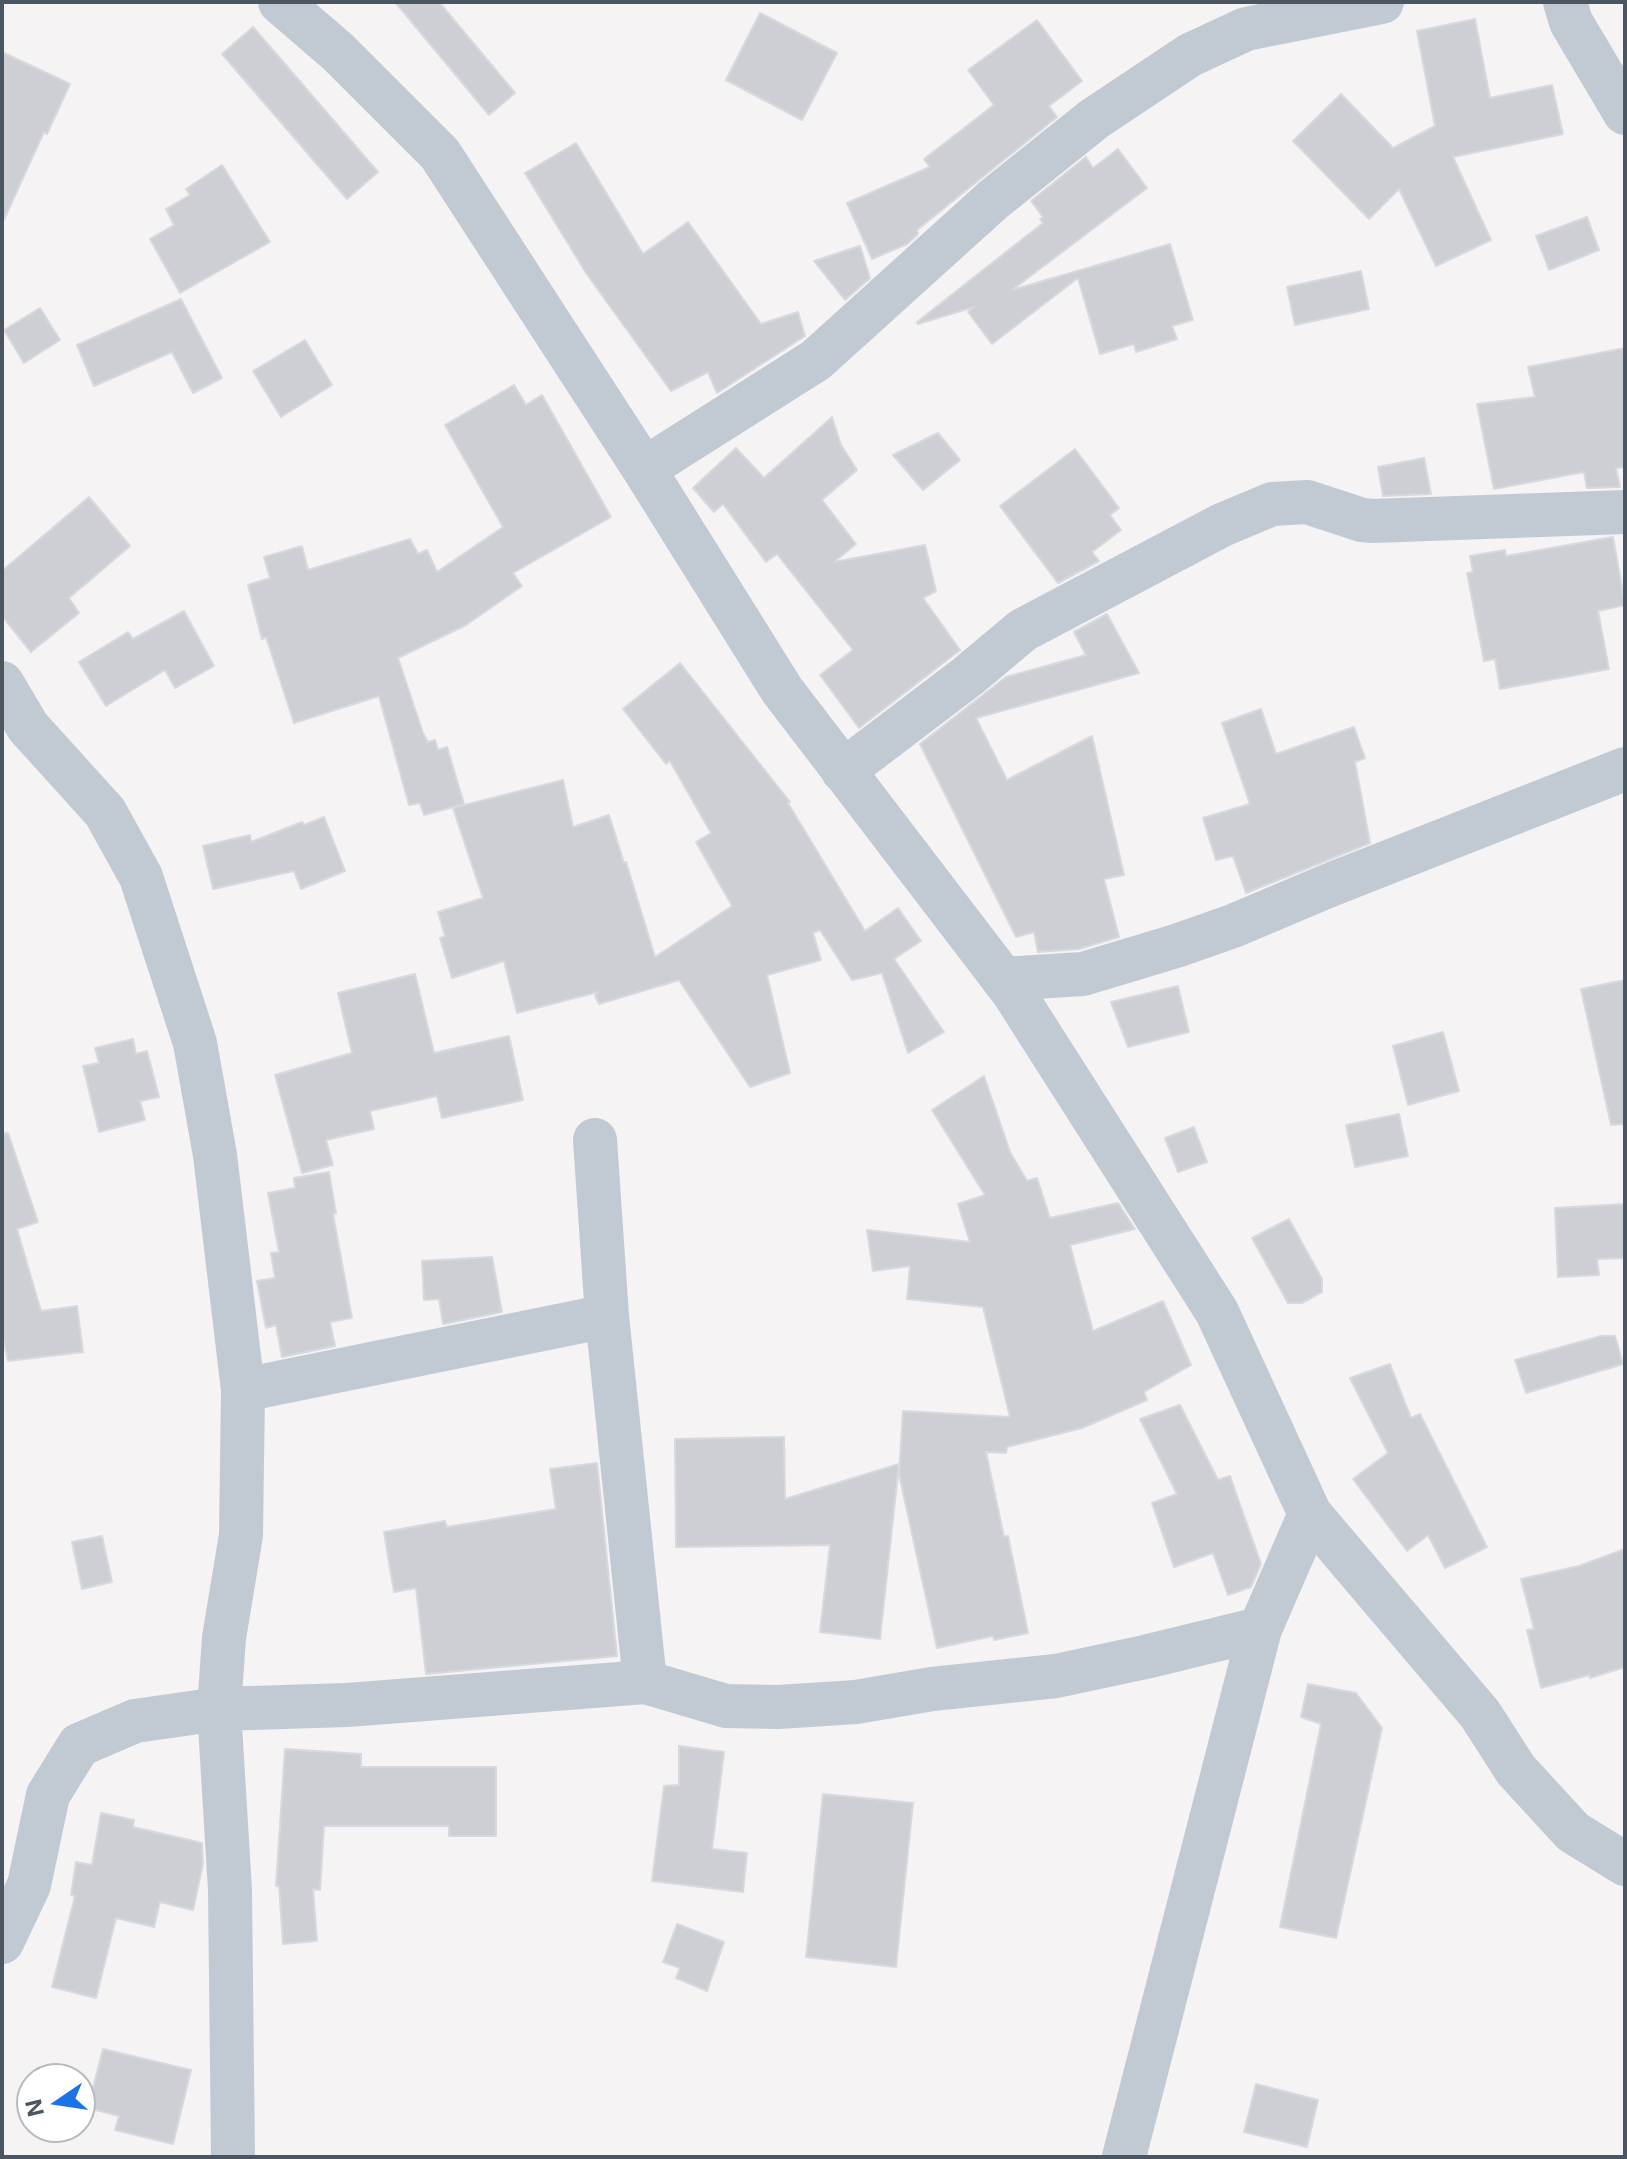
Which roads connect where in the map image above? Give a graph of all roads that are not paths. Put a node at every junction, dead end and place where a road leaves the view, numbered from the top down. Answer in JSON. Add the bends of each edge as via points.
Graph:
{"nodes":[{"id":1,"x":1382,"y":2,"type":"edge"},
{"id":2,"x":1565,"y":2,"type":"edge"},
{"id":3,"x":302,"y":9,"type":"edge"},
{"id":4,"x":1625,"y":113,"type":"edge"},
{"id":5,"x":644,"y":469,"type":"junction"},
{"id":6,"x":1625,"y":512,"type":"edge"},
{"id":7,"x":2,"y":683,"type":"edge"},
{"id":8,"x":1625,"y":769,"type":"edge"},
{"id":9,"x":843,"y":771,"type":"junction"},
{"id":10,"x":1003,"y":979,"type":"junction"},
{"id":11,"x":595,"y":1140,"type":"dead end"},
{"id":12,"x":607,"y":1316,"type":"junction"},
{"id":13,"x":243,"y":1390,"type":"junction"},
{"id":14,"x":1310,"y":1514,"type":"junction"},
{"id":15,"x":1260,"y":1629,"type":"junction"},
{"id":16,"x":645,"y":1682,"type":"junction"},
{"id":17,"x":219,"y":1709,"type":"junction"},
{"id":18,"x":1625,"y":1864,"type":"edge"},
{"id":19,"x":2,"y":1942,"type":"edge"},
{"id":20,"x":233,"y":2157,"type":"edge"},
{"id":21,"x":1124,"y":2157,"type":"edge"}],
"edges":[{"from":1,"to":5,"type":"street","via":[[1246,29],[1190,55],[1094,119],[994,199],[816,360]]},
{"from":2,"to":4,"type":"street","via":[[1571,22]]},
{"from":3,"to":5,"type":"street","via":[[440,154]]},
{"from":5,"to":9,"type":"street","via":[[782,690]]},
{"from":6,"to":9,"type":"street","via":[[1373,521],[1307,502],[1272,504],[1023,630]]},
{"from":7,"to":13,"type":"street","via":[[28,727],[105,812],[141,877],[195,1043],[215,1155]]},
{"from":8,"to":10,"type":"street","via":[[1190,941],[1083,974]]},
{"from":9,"to":10,"type":"street"},
{"from":10,"to":14,"type":"street","via":[[1217,1312]]},
{"from":11,"to":12,"type":"street"},
{"from":12,"to":13,"type":"street"},
{"from":12,"to":16,"type":"street"},
{"from":13,"to":17,"type":"street","via":[[241,1535]]},
{"from":14,"to":15,"type":"street"},
{"from":14,"to":18,"type":"street","via":[[1480,1714],[1516,1770],[1573,1832]]},
{"from":15,"to":16,"type":"street","via":[[1056,1676],[856,1702],[726,1706]]},
{"from":15,"to":21,"type":"street"},
{"from":16,"to":17,"type":"street","via":[[347,1705]]},
{"from":17,"to":19,"type":"street","via":[[135,1721],[79,1745],[48,1795],[29,1885]]},
{"from":17,"to":20,"type":"street","via":[[230,1890]]}]}
